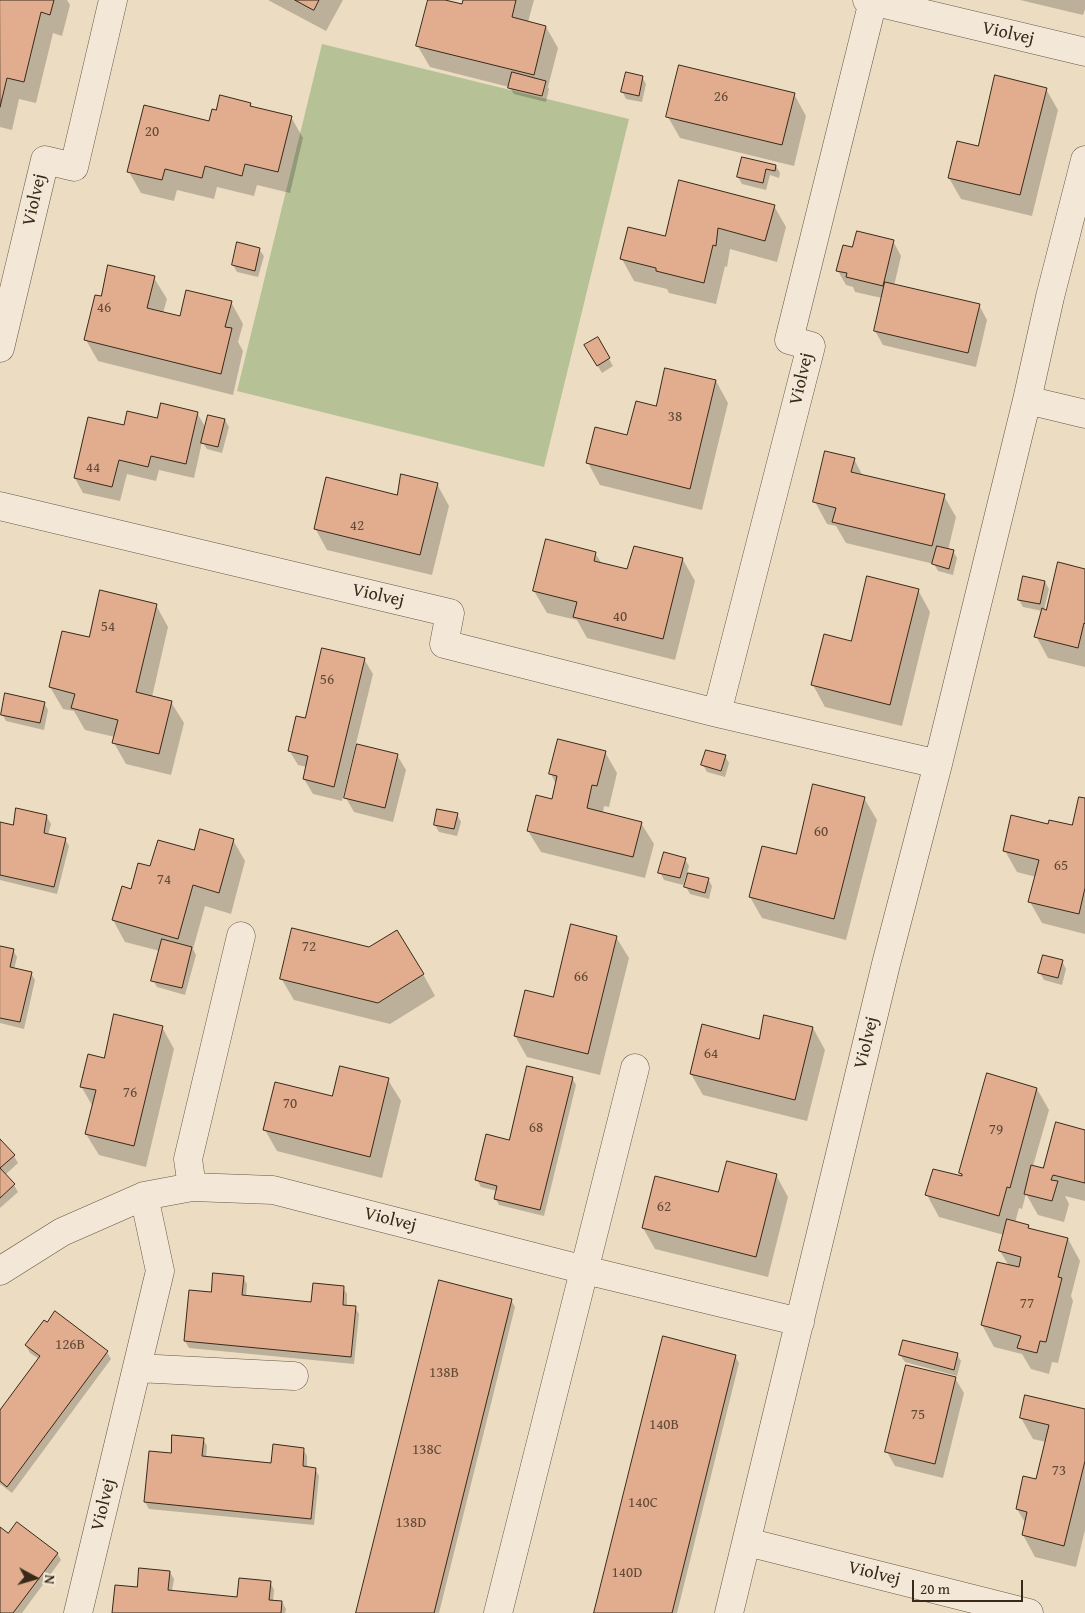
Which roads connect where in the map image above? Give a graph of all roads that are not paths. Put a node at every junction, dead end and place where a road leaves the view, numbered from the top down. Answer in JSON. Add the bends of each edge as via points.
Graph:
{"nodes":[{"id":1,"x":113,"y":0,"type":"edge"},
{"id":2,"x":870,"y":1,"type":"edge"},
{"id":3,"x":1085,"y":52,"type":"edge"},
{"id":4,"x":1085,"y":160,"type":"edge"},
{"id":5,"x":0,"y":348,"type":"edge"},
{"id":6,"x":1027,"y":400,"type":"junction"},
{"id":7,"x":1085,"y":414,"type":"edge"},
{"id":8,"x":0,"y":506,"type":"edge"},
{"id":9,"x":717,"y":713,"type":"junction"},
{"id":10,"x":938,"y":764,"type":"junction"},
{"id":11,"x":242,"y":936,"type":"dead end"},
{"id":12,"x":636,"y":1068,"type":"dead end"},
{"id":13,"x":192,"y":1187,"type":"junction"},
{"id":14,"x":144,"y":1196,"type":"junction"},
{"id":15,"x":585,"y":1270,"type":"junction"},
{"id":16,"x":0,"y":1271,"type":"edge"},
{"id":17,"x":800,"y":1322,"type":"junction"},
{"id":18,"x":137,"y":1368,"type":"junction"},
{"id":19,"x":294,"y":1376,"type":"dead end"},
{"id":20,"x":747,"y":1542,"type":"junction"},
{"id":21,"x":78,"y":1613,"type":"edge"},
{"id":22,"x":498,"y":1613,"type":"edge"},
{"id":23,"x":730,"y":1613,"type":"edge"},
{"id":24,"x":1029,"y":1613,"type":"edge"}],
"edges":[{"from":1,"to":5,"type":"street","name":"Violvej","via":[[74,167],[45,160]]},
{"from":2,"to":3,"type":"street","name":"Violvej"},
{"from":2,"to":9,"type":"street","name":"Violvej","via":[[789,340],[811,346]]},
{"from":4,"to":6,"type":"street","name":"Violvej"},
{"from":6,"to":7,"type":"street"},
{"from":6,"to":10,"type":"street","name":"Violvej"},
{"from":8,"to":9,"type":"street","name":"Violvej","via":[[450,613],[444,644]]},
{"from":9,"to":10,"type":"street","name":"Violvej"},
{"from":10,"to":17,"type":"street","name":"Violvej"},
{"from":11,"to":13,"type":"street","via":[[188,1159]]},
{"from":12,"to":15,"type":"street"},
{"from":13,"to":14,"type":"street","name":"Violvej"},
{"from":13,"to":15,"type":"street","name":"Violvej","via":[[273,1190]]},
{"from":14,"to":16,"type":"street","name":"Violvej","via":[[62,1232]]},
{"from":14,"to":18,"type":"street","name":"Violvej","via":[[160,1271]]},
{"from":15,"to":17,"type":"street","name":"Violvej"},
{"from":15,"to":22,"type":"street"},
{"from":17,"to":20,"type":"street","name":"Violvej"},
{"from":18,"to":19,"type":"street"},
{"from":18,"to":21,"type":"street","name":"Violvej"},
{"from":20,"to":23,"type":"street","name":"Violvej"},
{"from":20,"to":24,"type":"street","name":"Violvej"}]}
